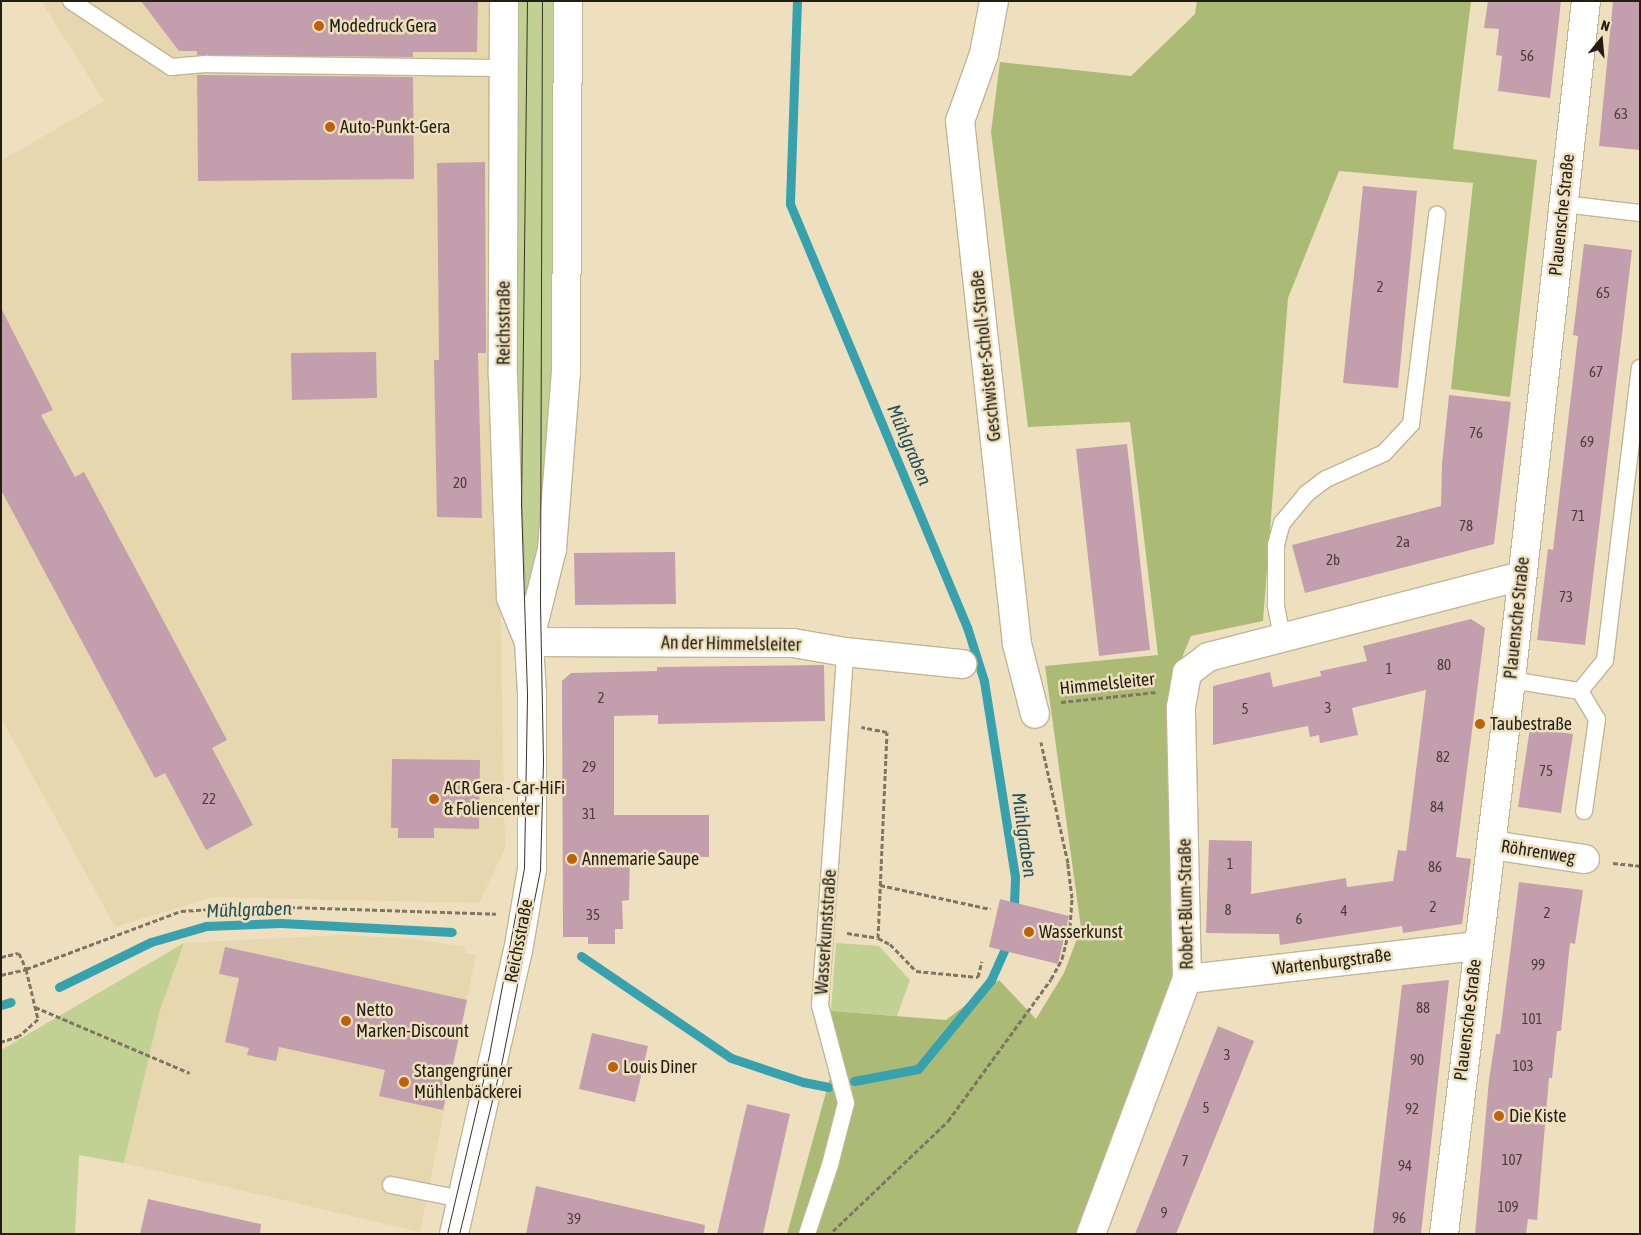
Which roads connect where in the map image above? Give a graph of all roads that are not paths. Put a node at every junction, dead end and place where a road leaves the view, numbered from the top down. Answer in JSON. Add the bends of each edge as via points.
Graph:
{"nodes":[{"id":1,"x":71,"y":1,"type":"edge"},
{"id":2,"x":504,"y":1,"type":"edge"},
{"id":3,"x":568,"y":1,"type":"edge"},
{"id":4,"x":994,"y":1,"type":"edge"},
{"id":5,"x":1586,"y":1,"type":"edge"},
{"id":6,"x":504,"y":68,"type":"junction"},
{"id":7,"x":1563,"y":204,"type":"junction"},
{"id":8,"x":1640,"y":213,"type":"edge"},
{"id":9,"x":1437,"y":214,"type":"dead end"},
{"id":10,"x":1640,"y":368,"type":"edge"},
{"id":11,"x":1521,"y":576,"type":"junction"},
{"id":12,"x":1282,"y":637,"type":"junction"},
{"id":13,"x":529,"y":642,"type":"junction"},
{"id":14,"x":845,"y":652,"type":"junction"},
{"id":15,"x":962,"y":664,"type":"dead end"},
{"id":16,"x":1511,"y":680,"type":"junction"},
{"id":17,"x":1580,"y":691,"type":"junction"},
{"id":18,"x":1034,"y":710,"type":"road end"},
{"id":19,"x":1584,"y":811,"type":"dead end"},
{"id":20,"x":1492,"y":845,"type":"junction"},
{"id":21,"x":1585,"y":859,"type":"dead end"},
{"id":22,"x":1477,"y":946,"type":"junction"},
{"id":23,"x":1188,"y":979,"type":"junction"},
{"id":24,"x":391,"y":1185,"type":"dead end"},
{"id":25,"x":462,"y":1199,"type":"junction"},
{"id":26,"x":454,"y":1234,"type":"edge"},
{"id":27,"x":806,"y":1234,"type":"edge"},
{"id":28,"x":1091,"y":1234,"type":"edge"},
{"id":29,"x":1444,"y":1234,"type":"edge"}],
"edges":[{"from":1,"to":6,"type":"lane","via":[[171,67],[208,64]]},
{"from":2,"to":6,"type":"street","name":"Reichsstraße"},
{"from":3,"to":13,"type":"street","name":"Reichsstraße","via":[[566,373],[552,549]]},
{"from":4,"to":18,"type":"street","name":"Geschwister-Scholl-Straße","via":[[984,54],[960,120],[1018,644]]},
{"from":5,"to":7,"type":"street","name":"Plauensche Straße"},
{"from":6,"to":13,"type":"street","name":"Reichsstraße","via":[[503,376],[511,598]]},
{"from":7,"to":8,"type":"lane"},
{"from":7,"to":11,"type":"street","name":"Plauensche Straße"},
{"from":9,"to":12,"type":"lane","via":[[1411,424],[1384,453],[1326,479],[1306,494],[1282,523],[1276,545],[1276,605]]},
{"from":10,"to":17,"type":"lane","via":[[1605,660]]},
{"from":11,"to":12,"type":"street"},
{"from":11,"to":16,"type":"street","name":"Plauensche Straße"},
{"from":12,"to":23,"type":"street","name":"Robert-Blum-Straße","via":[[1208,657],[1187,673],[1183,698]]},
{"from":13,"to":14,"type":"street","name":"An der Himmelsleiter","via":[[793,643]]},
{"from":13,"to":25,"type":"street","name":"Reichsstraße","via":[[532,869]]},
{"from":14,"to":15,"type":"street","name":"An der Himmelsleiter"},
{"from":14,"to":27,"type":"lane","name":"Wasserkunststraße","via":[[820,1005],[846,1103],[830,1165]]},
{"from":16,"to":17,"type":"lane"},
{"from":16,"to":20,"type":"street","name":"Plauensche Straße"},
{"from":17,"to":19,"type":"lane","via":[[1596,719]]},
{"from":20,"to":21,"type":"street","name":"Röhrenweg"},
{"from":20,"to":22,"type":"street","name":"Plauensche Straße"},
{"from":22,"to":23,"type":"street","name":"Wartenburgstraße"},
{"from":22,"to":29,"type":"street","name":"Plauensche Straße"},
{"from":23,"to":28,"type":"street","name":"Robert-Blum-Straße"},
{"from":24,"to":25,"type":"lane"},
{"from":25,"to":26,"type":"street","name":"Reichsstraße"}]}
